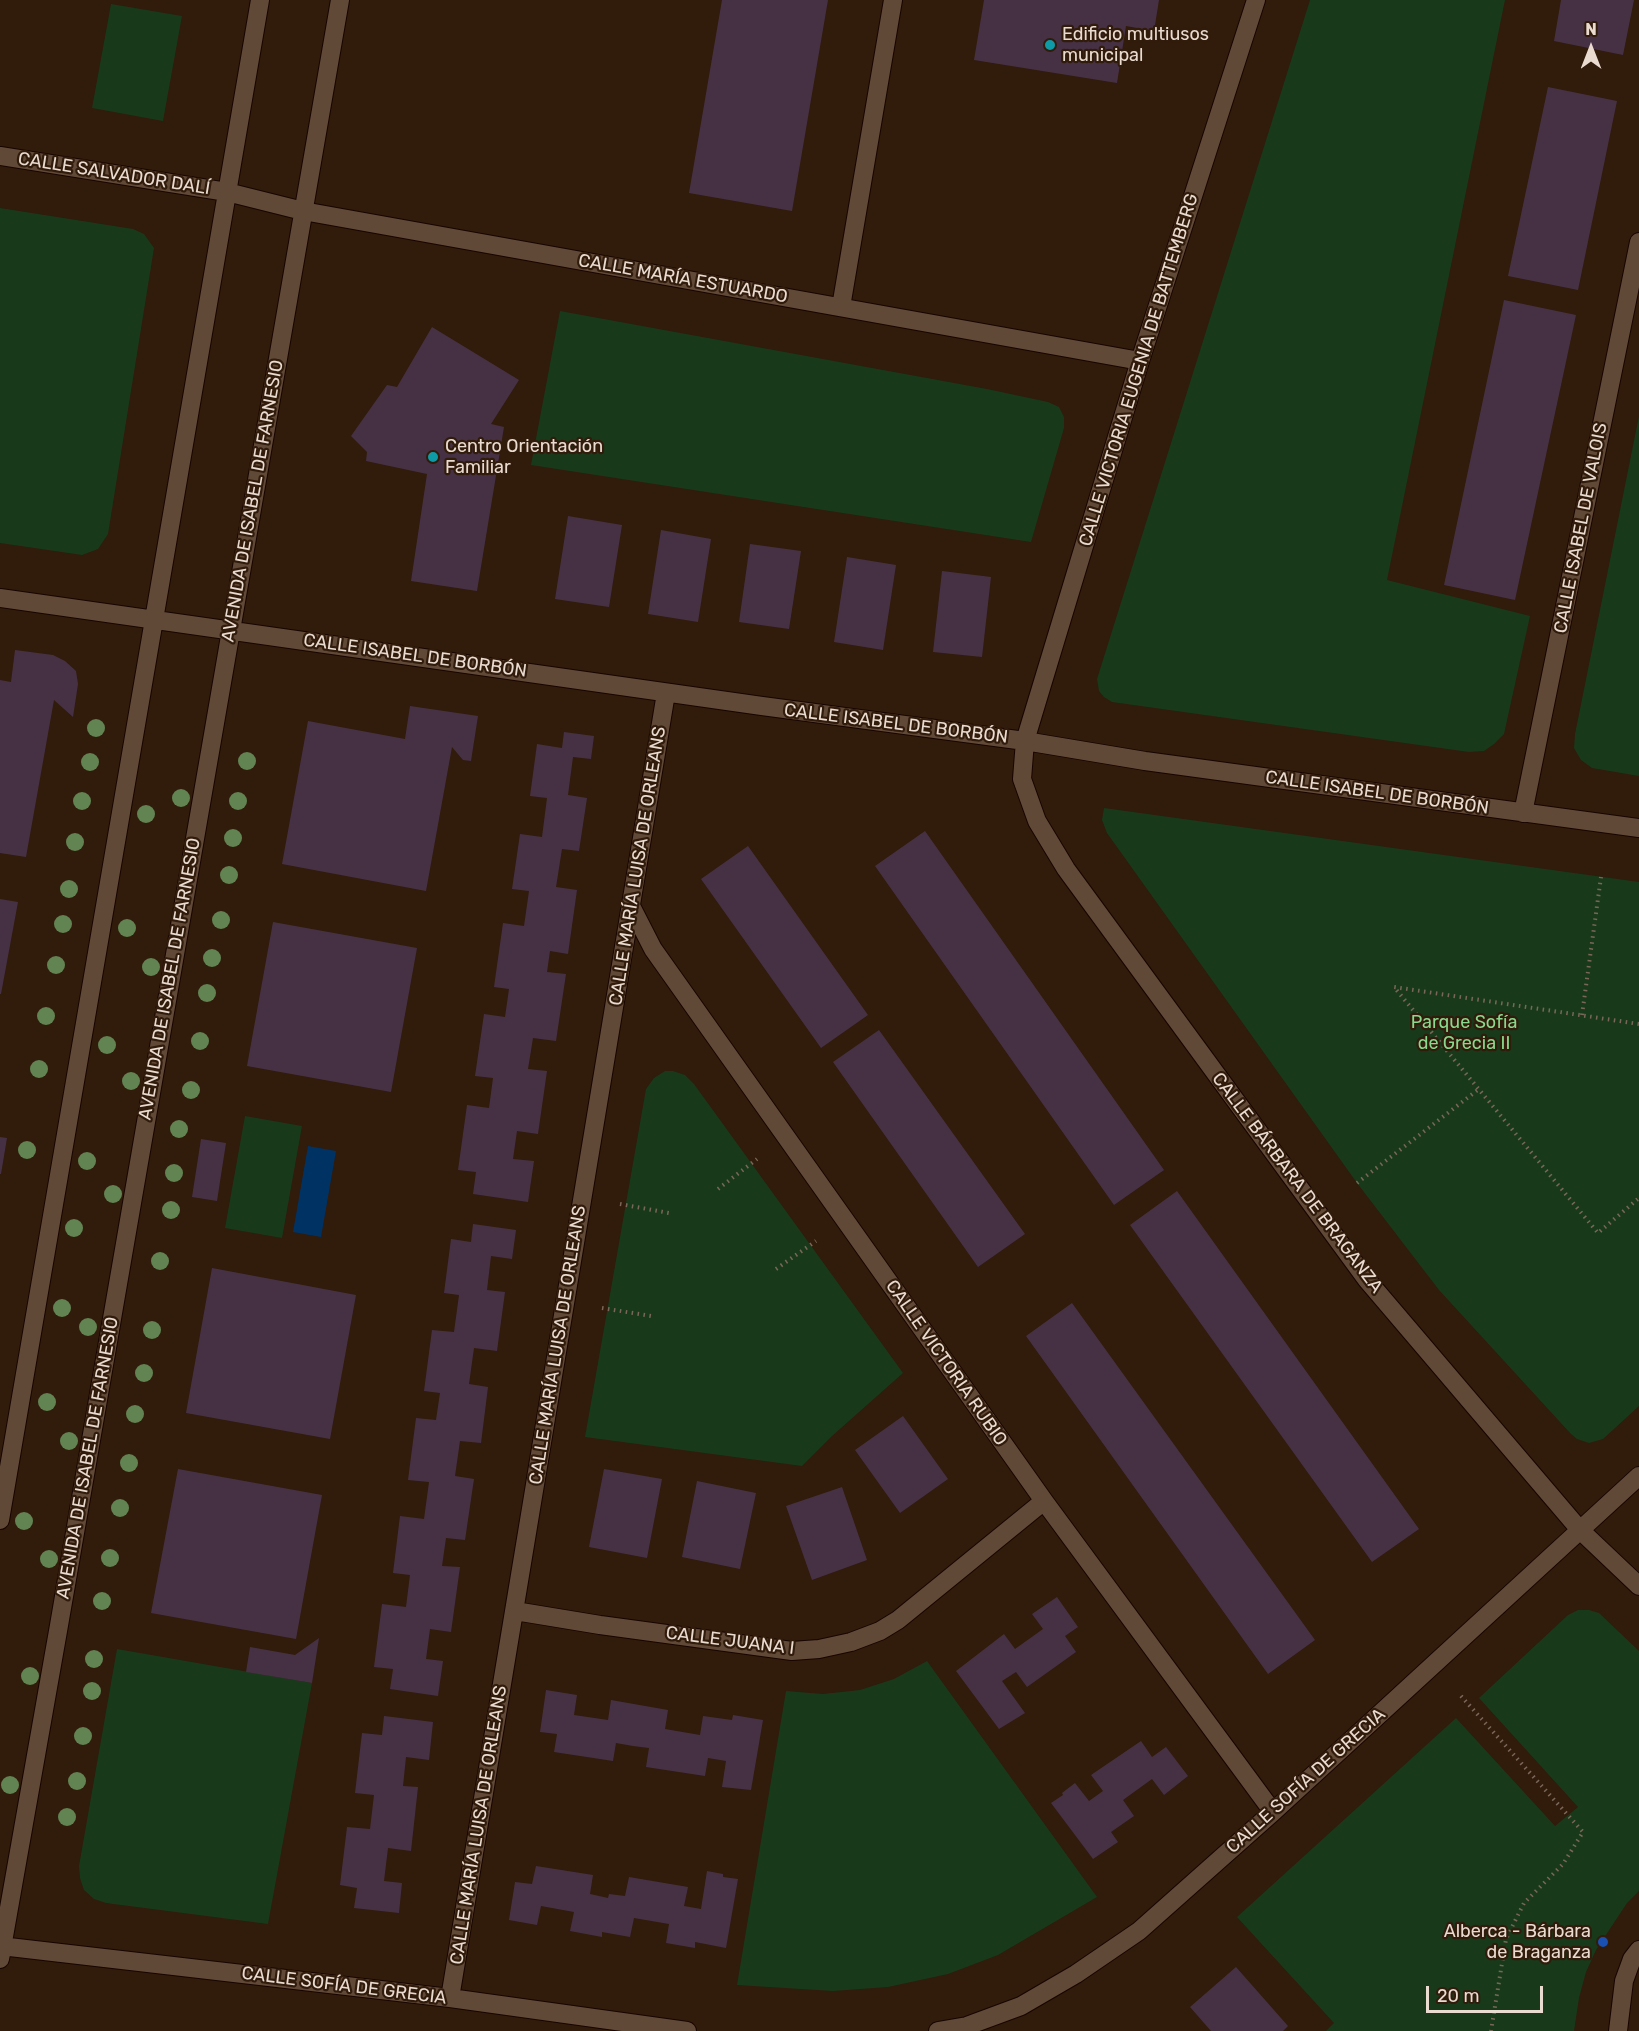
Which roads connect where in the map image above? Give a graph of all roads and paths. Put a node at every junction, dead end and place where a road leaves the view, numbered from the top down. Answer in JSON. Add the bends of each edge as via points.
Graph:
{"nodes":[{"id":1,"x":260,"y":0,"type":"edge"},
{"id":2,"x":340,"y":0,"type":"edge"},
{"id":3,"x":893,"y":0,"type":"edge"},
{"id":4,"x":1256,"y":0,"type":"edge"},
{"id":5,"x":0,"y":156,"type":"edge"},
{"id":6,"x":227,"y":192,"type":"junction"},
{"id":7,"x":303,"y":211,"type":"junction"},
{"id":8,"x":1639,"y":242,"type":"edge"},
{"id":9,"x":841,"y":307,"type":"junction"},
{"id":10,"x":1140,"y":361,"type":"junction"},
{"id":11,"x":0,"y":598,"type":"edge"},
{"id":12,"x":154,"y":618,"type":"junction"},
{"id":13,"x":232,"y":629,"type":"junction"},
{"id":14,"x":666,"y":693,"type":"junction"},
{"id":15,"x":1025,"y":741,"type":"junction"},
{"id":16,"x":1523,"y":813,"type":"junction"},
{"id":17,"x":1639,"y":828,"type":"edge"},
{"id":18,"x":1601,"y":877,"type":"dead end"},
{"id":19,"x":631,"y":906,"type":"junction"},
{"id":20,"x":1582,"y":1015,"type":"junction"},
{"id":21,"x":1639,"y":1024,"type":"edge"},
{"id":22,"x":1479,"y":1089,"type":"junction"},
{"id":23,"x":757,"y":1159,"type":"dead end"},
{"id":24,"x":1357,"y":1183,"type":"dead end"},
{"id":25,"x":718,"y":1189,"type":"dead end"},
{"id":26,"x":1639,"y":1198,"type":"edge"},
{"id":27,"x":620,"y":1204,"type":"dead end"},
{"id":28,"x":669,"y":1213,"type":"dead end"},
{"id":29,"x":816,"y":1241,"type":"dead end"},
{"id":30,"x":776,"y":1269,"type":"dead end"},
{"id":31,"x":602,"y":1308,"type":"dead end"},
{"id":32,"x":651,"y":1316,"type":"dead end"},
{"id":33,"x":1639,"y":1476,"type":"edge"},
{"id":34,"x":1044,"y":1501,"type":"junction"},
{"id":35,"x":0,"y":1520,"type":"edge"},
{"id":36,"x":1580,"y":1530,"type":"junction"},
{"id":37,"x":1639,"y":1586,"type":"edge"},
{"id":38,"x":515,"y":1611,"type":"junction"},
{"id":39,"x":1461,"y":1696,"type":"dead end"},
{"id":40,"x":1273,"y":1812,"type":"junction"},
{"id":41,"x":1,"y":1950,"type":"edge"},
{"id":42,"x":1639,"y":1950,"type":"edge"},
{"id":43,"x":450,"y":1998,"type":"junction"},
{"id":44,"x":687,"y":2031,"type":"edge"},
{"id":45,"x":938,"y":2031,"type":"edge"},
{"id":46,"x":1491,"y":2031,"type":"edge"},
{"id":47,"x":1618,"y":2031,"type":"edge"}],
"edges":[{"from":1,"to":6,"type":"street"},
{"from":2,"to":7,"type":"street","name":"AVENIDA DE ISABEL DE FARNESIO"},
{"from":3,"to":9,"type":"street"},
{"from":4,"to":10,"type":"street","name":"CALLE VICTORIA EUGENIA DE BATTEMBERG"},
{"from":5,"to":6,"type":"street","name":"CALLE SALVADOR DALÍ"},
{"from":6,"to":7,"type":"street","name":"CALLE MARÍA ESTUARDO"},
{"from":6,"to":12,"type":"street"},
{"from":7,"to":9,"type":"street","name":"CALLE MARÍA ESTUARDO"},
{"from":7,"to":13,"type":"street","name":"AVENIDA DE ISABEL DE FARNESIO"},
{"from":8,"to":16,"type":"street","name":"CALLE ISABEL DE VALOIS"},
{"from":9,"to":10,"type":"street","name":"CALLE MARÍA ESTUARDO"},
{"from":10,"to":15,"type":"street","name":"CALLE VICTORIA EUGENIA DE BATTEMBERG"},
{"from":11,"to":12,"type":"street","name":"CALLE ISABEL DE BORBÓN"},
{"from":12,"to":13,"type":"street","name":"CALLE ISABEL DE BORBÓN"},
{"from":12,"to":35,"type":"street"},
{"from":13,"to":14,"type":"street","name":"CALLE ISABEL DE BORBÓN"},
{"from":13,"to":41,"type":"street","name":"AVENIDA DE ISABEL DE FARNESIO"},
{"from":14,"to":15,"type":"street","name":"CALLE ISABEL DE BORBÓN"},
{"from":14,"to":19,"type":"street","name":"CALLE MARÍA LUISA DE ORLEANS"},
{"from":15,"to":16,"type":"street","name":"CALLE ISABEL DE BORBÓN"},
{"from":15,"to":36,"type":"street","name":"CALLE BÁRBARA DE BRAGANZA","via":[[1022,779],[1037,821],[1065,869],[1367,1280]]},
{"from":16,"to":17,"type":"street","name":"CALLE ISABEL DE BORBÓN"},
{"from":18,"to":20,"type":"path"},
{"from":19,"to":34,"type":"street","name":"CALLE VICTORIA RUBIO","via":[[653,949]]},
{"from":19,"to":38,"type":"street","name":"CALLE MARÍA LUISA DE ORLEANS"},
{"from":20,"to":21,"type":"path"},
{"from":20,"to":22,"type":"path","via":[[1394,987]]},
{"from":22,"to":24,"type":"path"},
{"from":22,"to":26,"type":"path","via":[[1598,1233]]},
{"from":23,"to":25,"type":"path"},
{"from":27,"to":28,"type":"path"},
{"from":29,"to":30,"type":"path"},
{"from":31,"to":32,"type":"path"},
{"from":33,"to":36,"type":"street","name":"CALLE SOFÍA DE GRECIA"},
{"from":34,"to":38,"type":"street","name":"CALLE JUANA I","via":[[898,1620],[851,1642],[819,1649],[792,1651]]},
{"from":34,"to":40,"type":"street","name":"CALLE VICTORIA RUBIO"},
{"from":36,"to":37,"type":"street","name":"CALLE BÁRBARA DE BRAGANZA"},
{"from":36,"to":40,"type":"street","name":"CALLE SOFÍA DE GRECIA"},
{"from":38,"to":43,"type":"street","name":"CALLE MARÍA LUISA DE ORLEANS"},
{"from":39,"to":46,"type":"path","via":[[1582,1832],[1563,1864],[1524,1903],[1506,1939]]},
{"from":40,"to":45,"type":"street","name":"CALLE SOFÍA DE GRECIA","via":[[1139,1931],[1076,1974],[1021,2006],[968,2026]]},
{"from":41,"to":43,"type":"street","name":"CALLE SOFÍA DE GRECIA"},
{"from":42,"to":47,"type":"street","via":[[1624,1981]]},
{"from":43,"to":44,"type":"street","name":"CALLE SOFÍA DE GRECIA"}]}
